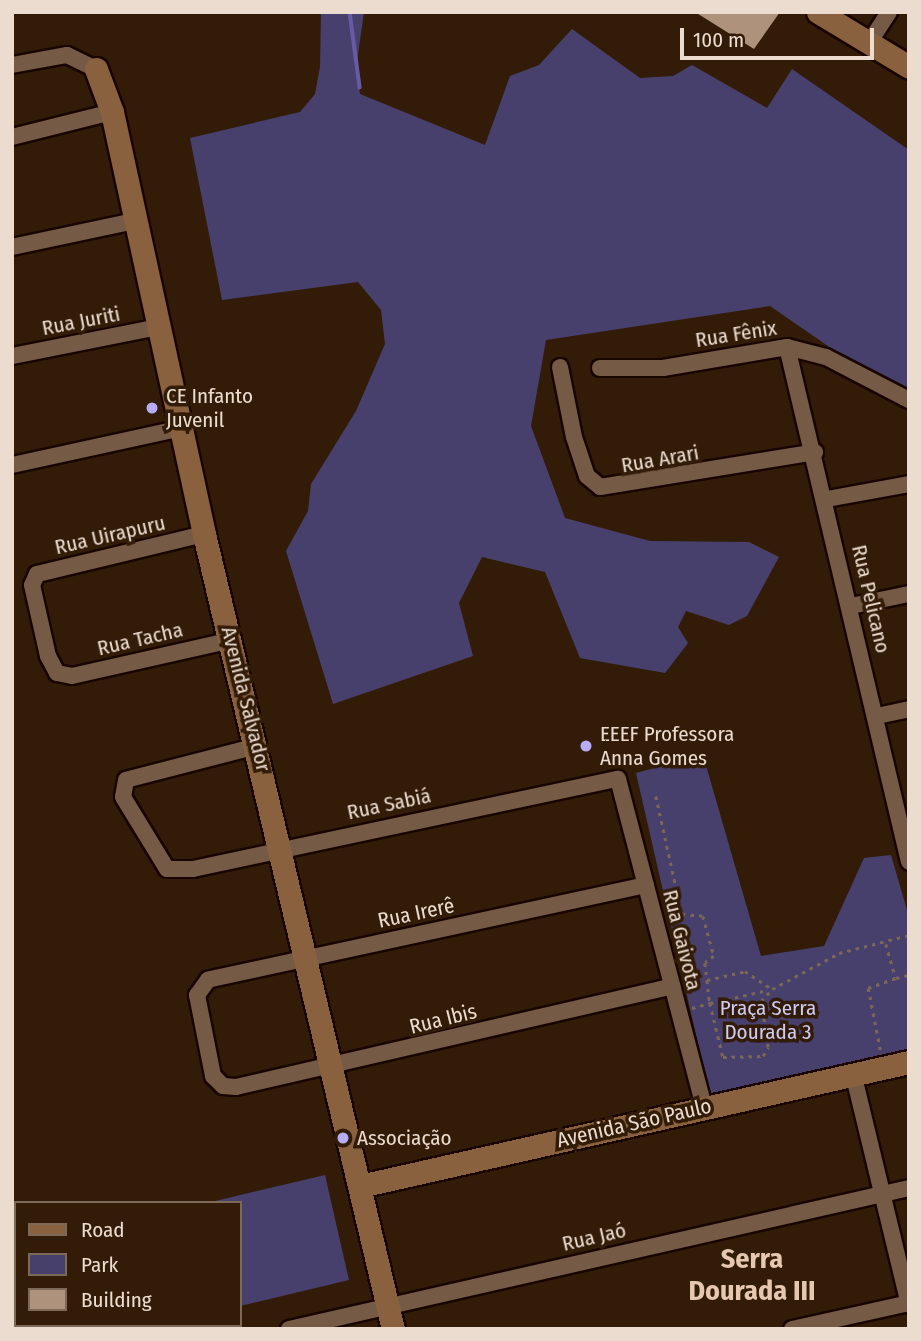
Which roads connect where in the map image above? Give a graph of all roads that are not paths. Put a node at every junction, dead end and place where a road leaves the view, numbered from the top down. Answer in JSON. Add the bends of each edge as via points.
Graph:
{"nodes":[{"id":1,"x":818,"y":12,"type":"edge"},
{"id":2,"x":889,"y":12,"type":"edge"},
{"id":3,"x":869,"y":43,"type":"junction"},
{"id":4,"x":12,"y":65,"type":"edge"},
{"id":5,"x":909,"y":67,"type":"edge"},
{"id":6,"x":96,"y":69,"type":"joint"},
{"id":7,"x":112,"y":112,"type":"junction"},
{"id":8,"x":12,"y":137,"type":"edge"},
{"id":9,"x":134,"y":221,"type":"junction"},
{"id":10,"x":12,"y":247,"type":"edge"},
{"id":11,"x":158,"y":327,"type":"junction"},
{"id":12,"x":787,"y":347,"type":"junction"},
{"id":13,"x":12,"y":356,"type":"edge"},
{"id":14,"x":560,"y":366,"type":"dead end"},
{"id":15,"x":600,"y":368,"type":"dead end"},
{"id":16,"x":909,"y":400,"type":"edge"},
{"id":17,"x":181,"y":428,"type":"junction"},
{"id":18,"x":815,"y":452,"type":"junction"},
{"id":19,"x":12,"y":465,"type":"edge"},
{"id":20,"x":909,"y":484,"type":"edge"},
{"id":21,"x":827,"y":499,"type":"junction"},
{"id":22,"x":204,"y":534,"type":"junction"},
{"id":23,"x":909,"y":594,"type":"edge"},
{"id":24,"x":851,"y":606,"type":"junction"},
{"id":25,"x":232,"y":640,"type":"junction"},
{"id":26,"x":57,"y":673,"type":"joint"},
{"id":27,"x":909,"y":709,"type":"edge"},
{"id":28,"x":877,"y":716,"type":"junction"},
{"id":29,"x":257,"y":746,"type":"junction"},
{"id":30,"x":623,"y":784,"type":"joint"},
{"id":31,"x":905,"y":824,"type":"edge"},
{"id":32,"x":283,"y":849,"type":"junction"},
{"id":33,"x":909,"y":862,"type":"edge"},
{"id":34,"x":646,"y":885,"type":"junction"},
{"id":35,"x":308,"y":959,"type":"junction"},
{"id":36,"x":672,"y":986,"type":"junction"},
{"id":37,"x":909,"y":1062,"type":"edge"},
{"id":38,"x":331,"y":1068,"type":"junction"},
{"id":39,"x":853,"y":1073,"type":"junction"},
{"id":40,"x":223,"y":1086,"type":"joint"},
{"id":41,"x":704,"y":1107,"type":"junction"},
{"id":42,"x":360,"y":1186,"type":"junction"},
{"id":43,"x":909,"y":1188,"type":"edge"},
{"id":44,"x":884,"y":1194,"type":"junction"},
{"id":45,"x":909,"y":1303,"type":"edge"},
{"id":46,"x":388,"y":1306,"type":"junction"},
{"id":47,"x":289,"y":1329,"type":"edge"},
{"id":48,"x":393,"y":1329,"type":"edge"},
{"id":49,"x":792,"y":1329,"type":"edge"}],
"edges":[{"from":1,"to":3,"type":"street"},
{"from":2,"to":3,"type":"street"},
{"from":3,"to":5,"type":"street"},
{"from":4,"to":6,"type":"street","via":[[67,55]]},
{"from":6,"to":7,"type":"street","name":"Avenida Salvador"},
{"from":7,"to":8,"type":"street"},
{"from":7,"to":9,"type":"street","name":"Avenida Salvador"},
{"from":9,"to":10,"type":"street"},
{"from":9,"to":11,"type":"street","name":"Avenida Salvador"},
{"from":11,"to":13,"type":"street","name":"Rua Juriti"},
{"from":11,"to":17,"type":"street","name":"Avenida Salvador"},
{"from":12,"to":15,"type":"street","name":"Rua Fênix","via":[[663,368]]},
{"from":12,"to":16,"type":"street","name":"Rua Fênix","via":[[826,357]]},
{"from":12,"to":18,"type":"street","name":"Rua Pelicano"},
{"from":14,"to":18,"type":"street","name":"Rua Arari","via":[[574,437],[587,476],[600,487]]},
{"from":17,"to":19,"type":"street"},
{"from":17,"to":22,"type":"street","name":"Avenida Salvador"},
{"from":18,"to":21,"type":"street","name":"Rua Pelicano"},
{"from":20,"to":21,"type":"street"},
{"from":21,"to":24,"type":"street","name":"Rua Pelicano"},
{"from":22,"to":25,"type":"street","name":"Avenida Salvador"},
{"from":22,"to":26,"type":"street","name":"Rua Uirapuru","via":[[40,573],[32,585]]},
{"from":23,"to":24,"type":"street"},
{"from":24,"to":28,"type":"street","name":"Rua Pelicano"},
{"from":25,"to":26,"type":"street","name":"Rua Tacha","via":[[72,676]]},
{"from":25,"to":29,"type":"street","name":"Avenida Salvador"},
{"from":27,"to":28,"type":"street"},
{"from":28,"to":31,"type":"street","name":"Rua Pelicano"},
{"from":29,"to":32,"type":"street","name":"Avenida Salvador"},
{"from":29,"to":32,"type":"street","name":"Rua Sabiá","via":[[139,772],[126,780],[123,797],[164,866],[178,871]]},
{"from":30,"to":32,"type":"street","name":"Rua Sabiá","via":[[612,777]]},
{"from":30,"to":34,"type":"street","name":"Rua Gaivota"},
{"from":31,"to":33,"type":"street","name":"Rua Pelicano"},
{"from":32,"to":35,"type":"street","name":"Avenida Salvador"},
{"from":34,"to":35,"type":"street","name":"Rua Irerê"},
{"from":34,"to":36,"type":"street","name":"Rua Gaivota"},
{"from":35,"to":38,"type":"street","name":"Avenida Salvador"},
{"from":35,"to":40,"type":"street","name":"Rua Irerê","via":[[198,988],[213,1076]]},
{"from":36,"to":38,"type":"street","name":"Rua Ibis"},
{"from":36,"to":41,"type":"street","name":"Rua Gaivota"},
{"from":37,"to":39,"type":"street","name":"Avenida São Paulo"},
{"from":38,"to":40,"type":"street","name":"Rua Ibis"},
{"from":38,"to":42,"type":"street","name":"Avenida Salvador"},
{"from":39,"to":41,"type":"street","name":"Avenida São Paulo"},
{"from":39,"to":44,"type":"street"},
{"from":41,"to":42,"type":"street","name":"Avenida São Paulo"},
{"from":42,"to":46,"type":"street","name":"Avenida Salvador"},
{"from":43,"to":44,"type":"street","name":"Rua Jaó"},
{"from":44,"to":45,"type":"street"},
{"from":44,"to":46,"type":"street","name":"Rua Jaó"},
{"from":45,"to":49,"type":"street"},
{"from":46,"to":47,"type":"street","name":"Rua Jaó"},
{"from":46,"to":48,"type":"street","name":"Avenida Salvador"}]}
